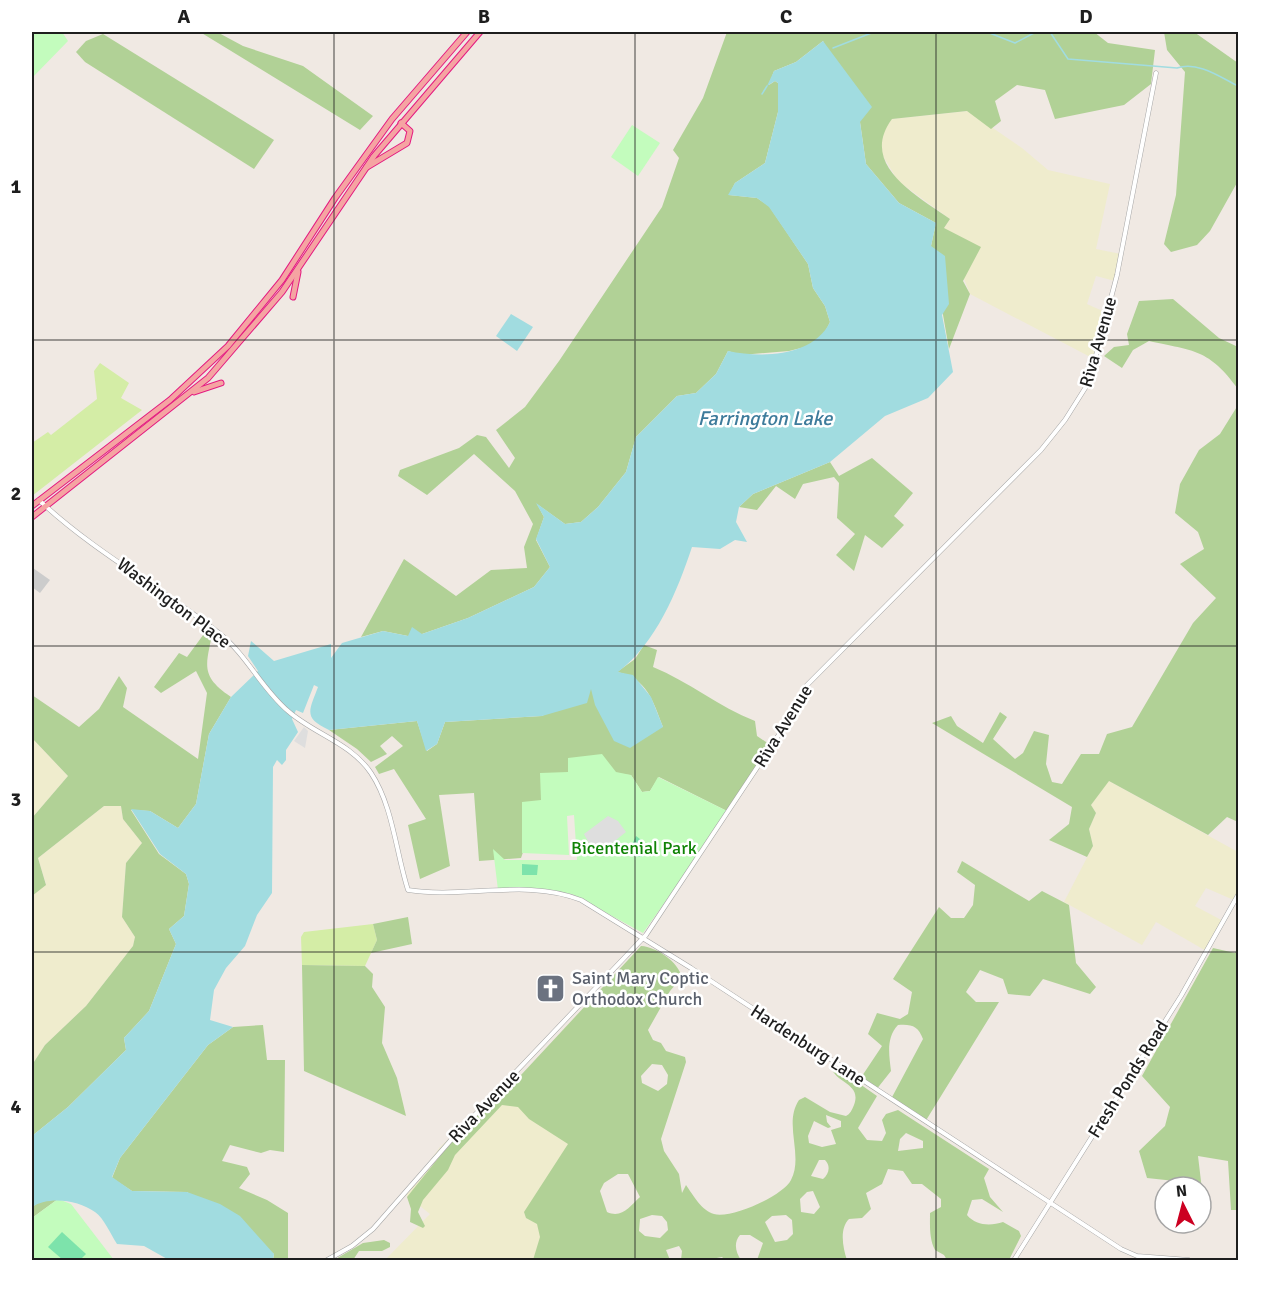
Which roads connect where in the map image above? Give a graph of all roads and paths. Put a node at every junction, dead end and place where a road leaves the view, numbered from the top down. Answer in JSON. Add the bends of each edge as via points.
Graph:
{"nodes":[{"id":1,"x":467,"y":32,"type":"edge"},
{"id":2,"x":480,"y":32,"type":"edge"},
{"id":3,"x":1156,"y":73,"type":"dead end"},
{"id":4,"x":401,"y":123,"type":"junction"},
{"id":5,"x":365,"y":167,"type":"junction"},
{"id":6,"x":322,"y":227,"type":"junction"},
{"id":7,"x":298,"y":269,"type":"junction"},
{"id":8,"x":282,"y":292,"type":"junction"},
{"id":9,"x":220,"y":383,"type":"dead end"},
{"id":10,"x":188,"y":396,"type":"junction"},
{"id":11,"x":39,"y":500,"type":"junction"},
{"id":12,"x":32,"y":506,"type":"edge"},
{"id":13,"x":45,"y":507,"type":"junction"},
{"id":14,"x":32,"y":517,"type":"edge"},
{"id":15,"x":408,"y":890,"type":"joint"},
{"id":16,"x":1239,"y":895,"type":"edge"},
{"id":17,"x":643,"y":938,"type":"junction"},
{"id":18,"x":1050,"y":1203,"type":"junction"},
{"id":19,"x":327,"y":1260,"type":"edge"},
{"id":20,"x":1014,"y":1260,"type":"edge"},
{"id":21,"x":1190,"y":1260,"type":"edge"}],
"edges":[{"from":1,"to":6,"type":"highway","via":[[392,119],[335,198]]},
{"from":2,"to":4,"type":"highway"},
{"from":3,"to":17,"type":"street","name":"Riva Avenue","via":[[1117,274],[1086,390],[1041,450],[807,685],[784,727]]},
{"from":4,"to":5,"type":"highway"},
{"from":4,"to":5,"type":"highway","via":[[410,131],[407,143]]},
{"from":5,"to":6,"type":"highway"},
{"from":6,"to":7,"type":"highway"},
{"from":6,"to":11,"type":"highway","via":[[255,315],[202,373]]},
{"from":7,"to":8,"type":"highway"},
{"from":7,"to":8,"type":"highway","via":[[293,297],[289,291]]},
{"from":8,"to":10,"type":"highway"},
{"from":9,"to":10,"type":"highway"},
{"from":10,"to":13,"type":"highway"},
{"from":11,"to":12,"type":"highway"},
{"from":11,"to":13,"type":"street","name":"Washington Place"},
{"from":13,"to":14,"type":"highway"},
{"from":13,"to":15,"type":"street","name":"Washington Place","via":[[220,634],[275,698],[362,761],[373,775],[388,815]]},
{"from":15,"to":17,"type":"street","name":"Hardenburg Lane","via":[[566,894]]},
{"from":16,"to":18,"type":"street","name":"Fresh Ponds Road","via":[[1181,996]]},
{"from":17,"to":18,"type":"street","name":"Hardenburg Lane"},
{"from":17,"to":19,"type":"street","name":"Riva Avenue","via":[[451,1140],[373,1229]]},
{"from":18,"to":20,"type":"street","name":"Fresh Ponds Road"},
{"from":18,"to":21,"type":"street","name":"Hardenburg Lane","via":[[1137,1256]]}]}
